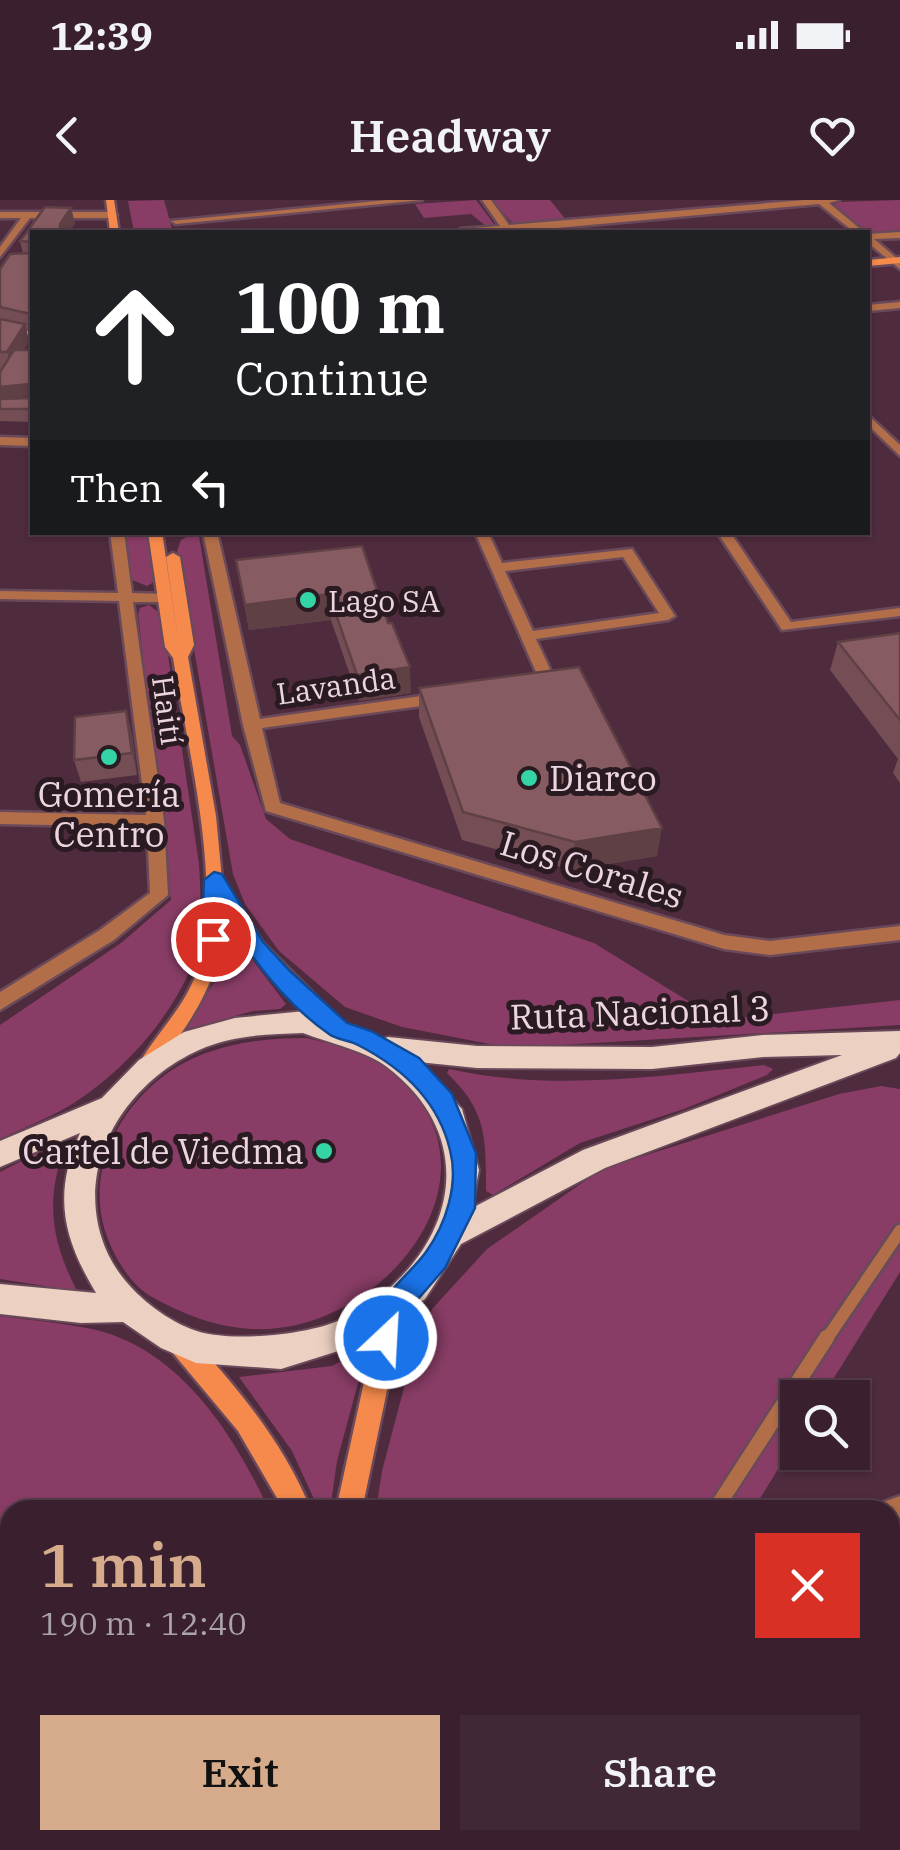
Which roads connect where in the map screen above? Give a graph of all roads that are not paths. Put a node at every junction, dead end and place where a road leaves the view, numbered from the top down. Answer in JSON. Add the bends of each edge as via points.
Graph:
{"nodes":[{"id":1,"x":80,"y":200,"type":"edge"},
{"id":2,"x":110,"y":200,"type":"edge"},
{"id":3,"x":121,"y":200,"type":"edge"},
{"id":4,"x":418,"y":200,"type":"edge"},
{"id":5,"x":486,"y":200,"type":"edge"},
{"id":6,"x":820,"y":200,"type":"edge"},
{"id":7,"x":836,"y":200,"type":"edge"},
{"id":8,"x":0,"y":215,"type":"edge"},
{"id":9,"x":27,"y":215,"type":"junction"},
{"id":10,"x":112,"y":215,"type":"junction"},
{"id":11,"x":56,"y":216,"type":"junction"},
{"id":12,"x":82,"y":216,"type":"junction"},
{"id":13,"x":83,"y":230,"type":"edge"},
{"id":14,"x":115,"y":230,"type":"edge"},
{"id":15,"x":125,"y":230,"type":"edge"},
{"id":16,"x":179,"y":230,"type":"edge"},
{"id":17,"x":508,"y":230,"type":"edge"},
{"id":18,"x":857,"y":230,"type":"edge"},
{"id":19,"x":900,"y":235,"type":"edge"},
{"id":20,"x":870,"y":238,"type":"edge"},
{"id":21,"x":870,"y":240,"type":"edge"},
{"id":22,"x":0,"y":254,"type":"edge"},
{"id":23,"x":898,"y":263,"type":"edge"},
{"id":24,"x":0,"y":264,"type":"edge"},
{"id":25,"x":16,"y":264,"type":"edge"},
{"id":26,"x":870,"y":264,"type":"edge"},
{"id":27,"x":900,"y":305,"type":"edge"},
{"id":28,"x":870,"y":308,"type":"edge"},
{"id":29,"x":30,"y":320,"type":"edge"},
{"id":30,"x":0,"y":327,"type":"edge"},
{"id":31,"x":30,"y":334,"type":"edge"},
{"id":32,"x":870,"y":421,"type":"edge"},
{"id":33,"x":893,"y":437,"type":"edge"},
{"id":34,"x":0,"y":441,"type":"edge"},
{"id":35,"x":30,"y":442,"type":"edge"},
{"id":36,"x":900,"y":452,"type":"edge"},
{"id":37,"x":117,"y":535,"type":"edge"},
{"id":38,"x":156,"y":535,"type":"edge"},
{"id":39,"x":169,"y":535,"type":"edge"},
{"id":40,"x":211,"y":535,"type":"edge"},
{"id":41,"x":482,"y":535,"type":"edge"},
{"id":42,"x":724,"y":535,"type":"edge"},
{"id":43,"x":498,"y":568,"type":"junction"},
{"id":44,"x":0,"y":595,"type":"edge"},
{"id":45,"x":126,"y":598,"type":"junction"},
{"id":46,"x":165,"y":598,"type":"junction"},
{"id":47,"x":900,"y":612,"type":"edge"},
{"id":48,"x":530,"y":636,"type":"junction"},
{"id":49,"x":180,"y":657,"type":"junction"},
{"id":50,"x":511,"y":688,"type":"edge"},
{"id":51,"x":456,"y":696,"type":"edge"},
{"id":52,"x":251,"y":725,"type":"junction"},
{"id":53,"x":0,"y":818,"type":"edge"},
{"id":54,"x":155,"y":821,"type":"junction"},
{"id":55,"x":214,"y":880,"type":"junction"},
{"id":56,"x":900,"y":932,"type":"edge"},
{"id":57,"x":0,"y":1002,"type":"edge"},
{"id":58,"x":339,"y":1029,"type":"junction"},
{"id":59,"x":900,"y":1044,"type":"edge"},
{"id":60,"x":383,"y":1048,"type":"junction"},
{"id":61,"x":145,"y":1070,"type":"junction"},
{"id":62,"x":110,"y":1107,"type":"junction"},
{"id":63,"x":0,"y":1154,"type":"edge"},
{"id":64,"x":900,"y":1231,"type":"edge"},
{"id":65,"x":450,"y":1234,"type":"junction"},
{"id":66,"x":0,"y":1299,"type":"edge"},
{"id":67,"x":128,"y":1308,"type":"junction"},
{"id":68,"x":392,"y":1308,"type":"junction"},
{"id":69,"x":172,"y":1335,"type":"junction"},
{"id":70,"x":294,"y":1500,"type":"edge"},
{"id":71,"x":351,"y":1500,"type":"edge"},
{"id":72,"x":722,"y":1500,"type":"edge"}],
"edges":[{"from":1,"to":11,"type":"street","via":[[80,210]]},
{"from":2,"to":10,"type":"main road"},
{"from":3,"to":15,"type":"main road"},
{"from":4,"to":16,"type":"street","via":[[175,215]]},
{"from":5,"to":17,"type":"street"},
{"from":6,"to":7,"type":"street"},
{"from":6,"to":17,"type":"street"},
{"from":6,"to":18,"type":"street"},
{"from":8,"to":9,"type":"street"},
{"from":9,"to":11,"type":"street"},
{"from":9,"to":22,"type":"street"},
{"from":10,"to":12,"type":"street"},
{"from":10,"to":14,"type":"main road"},
{"from":11,"to":12,"type":"street"},
{"from":12,"to":13,"type":"street"},
{"from":19,"to":20,"type":"street"},
{"from":21,"to":23,"type":"street"},
{"from":23,"to":26,"type":"main road"},
{"from":24,"to":25,"type":"street"},
{"from":27,"to":28,"type":"street"},
{"from":29,"to":30,"type":"main road"},
{"from":30,"to":31,"type":"main road"},
{"from":32,"to":33,"type":"street"},
{"from":33,"to":36,"type":"street"},
{"from":34,"to":35,"type":"street"},
{"from":37,"to":45,"type":"street","name":"Haití"},
{"from":38,"to":46,"type":"main road"},
{"from":39,"to":49,"type":"main road","via":[[187,645]]},
{"from":40,"to":52,"type":"street"},
{"from":41,"to":43,"type":"street"},
{"from":42,"to":47,"type":"street","via":[[787,627]]},
{"from":43,"to":48,"type":"street"},
{"from":43,"to":48,"type":"street","via":[[627,552],[668,616]]},
{"from":44,"to":45,"type":"street"},
{"from":45,"to":46,"type":"street"},
{"from":45,"to":54,"type":"street","name":"Haití"},
{"from":46,"to":49,"type":"main road","via":[[172,647]]},
{"from":48,"to":50,"type":"street","via":[[548,682]]},
{"from":49,"to":55,"type":"main road"},
{"from":51,"to":52,"type":"street","name":"Lavanda"},
{"from":52,"to":56,"type":"street","name":"Los Corales","via":[[272,807],[724,942],[770,948]]},
{"from":53,"to":54,"type":"street"},
{"from":54,"to":57,"type":"street","name":"Haití","via":[[159,895]]},
{"from":55,"to":58,"type":"main road","via":[[256,948]]},
{"from":55,"to":61,"type":"main road","via":[[206,971]]},
{"from":58,"to":60,"type":"highway","name":"Ruta Nacional 3"},
{"from":58,"to":61,"type":"highway","name":"Ruta Nacional 3","via":[[256,1023],[192,1041]]},
{"from":59,"to":60,"type":"highway","name":"Ruta Nacional 3","via":[[762,1046],[652,1058],[477,1057]]},
{"from":59,"to":65,"type":"highway","name":"Ruta Nacional 3","via":[[594,1159]]},
{"from":60,"to":65,"type":"highway","name":"Ruta Nacional 3","via":[[410,1064],[444,1101],[464,1153],[462,1208]]},
{"from":61,"to":62,"type":"highway","name":"Ruta Nacional 3"},
{"from":62,"to":63,"type":"highway","name":"Ruta Nacional 3"},
{"from":62,"to":67,"type":"highway","name":"Ruta Nacional 3","via":[[84,1157],[77,1210],[96,1267]]},
{"from":64,"to":72,"type":"lane"},
{"from":65,"to":68,"type":"highway","name":"Ruta Nacional 3"},
{"from":66,"to":67,"type":"highway"},
{"from":67,"to":69,"type":"highway","name":"Ruta Nacional 3"},
{"from":68,"to":69,"type":"highway","name":"Ruta Nacional 3","via":[[365,1327],[286,1353],[194,1347]]},
{"from":68,"to":71,"type":"main road"},
{"from":69,"to":70,"type":"main road","via":[[236,1406],[279,1466]]}]}
